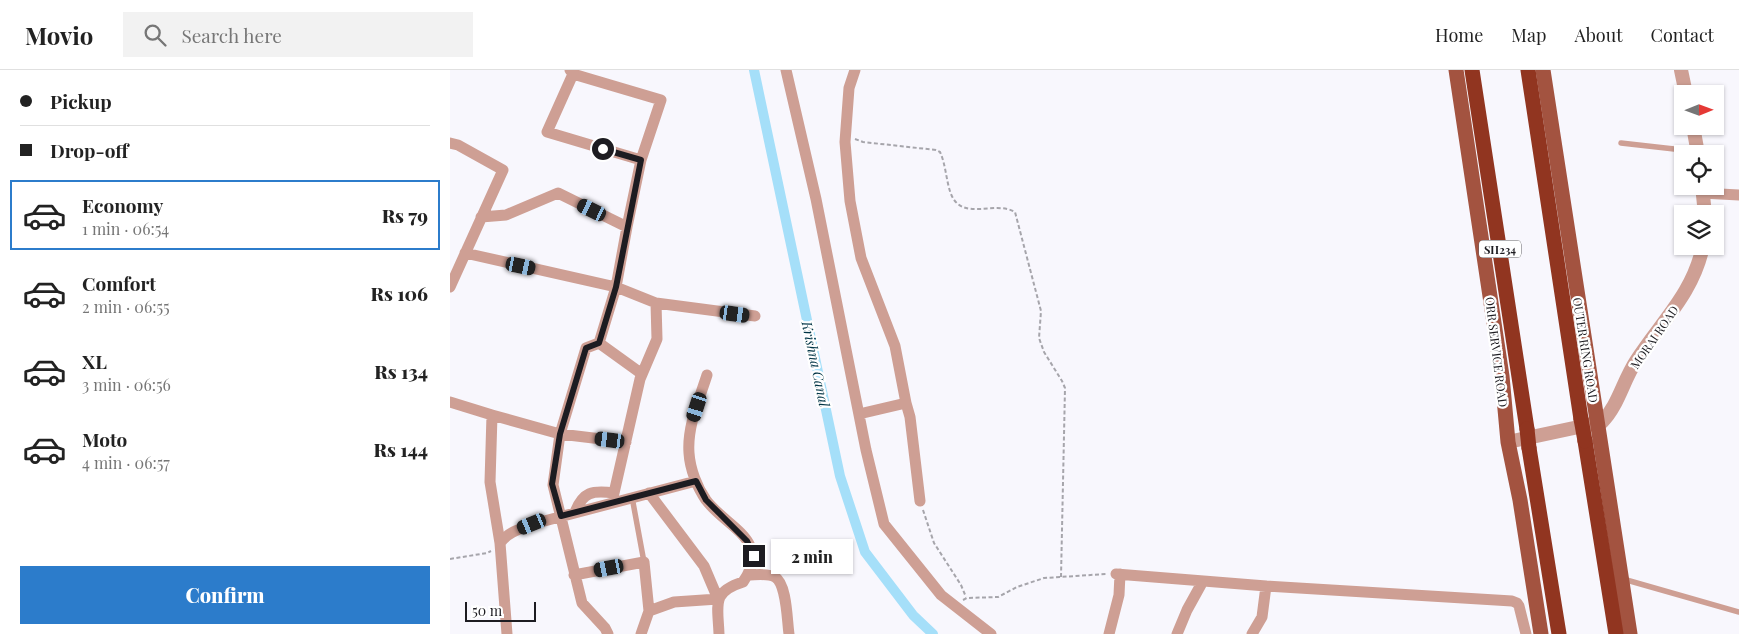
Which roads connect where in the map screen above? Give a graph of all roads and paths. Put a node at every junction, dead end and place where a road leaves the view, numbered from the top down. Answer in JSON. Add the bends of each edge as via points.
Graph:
{"nodes":[{"id":1,"x":786,"y":70,"type":"edge"},
{"id":2,"x":855,"y":70,"type":"edge"},
{"id":3,"x":1456,"y":70,"type":"edge"},
{"id":4,"x":1472,"y":70,"type":"edge"},
{"id":5,"x":1528,"y":70,"type":"edge"},
{"id":6,"x":1544,"y":70,"type":"edge"},
{"id":7,"x":1681,"y":70,"type":"edge"},
{"id":8,"x":571,"y":72,"type":"edge"},
{"id":9,"x":1684,"y":85,"type":"edge"},
{"id":10,"x":846,"y":136,"type":"junction"},
{"id":11,"x":450,"y":143,"type":"edge"},
{"id":12,"x":1621,"y":143,"type":"dead end"},
{"id":13,"x":1674,"y":149,"type":"edge"},
{"id":14,"x":641,"y":160,"type":"junction"},
{"id":15,"x":1724,"y":193,"type":"edge"},
{"id":16,"x":1739,"y":195,"type":"edge"},
{"id":17,"x":481,"y":217,"type":"junction"},
{"id":18,"x":627,"y":227,"type":"junction"},
{"id":19,"x":465,"y":254,"type":"junction"},
{"id":20,"x":1701,"y":255,"type":"edge"},
{"id":21,"x":450,"y":287,"type":"edge"},
{"id":22,"x":616,"y":287,"type":"junction"},
{"id":23,"x":656,"y":303,"type":"junction"},
{"id":24,"x":755,"y":316,"type":"dead end"},
{"id":25,"x":599,"y":343,"type":"junction"},
{"id":26,"x":642,"y":374,"type":"junction"},
{"id":27,"x":707,"y":375,"type":"dead end"},
{"id":28,"x":450,"y":402,"type":"edge"},
{"id":29,"x":906,"y":403,"type":"junction"},
{"id":30,"x":859,"y":414,"type":"junction"},
{"id":31,"x":492,"y":415,"type":"junction"},
{"id":32,"x":1598,"y":424,"type":"junction"},
{"id":33,"x":560,"y":434,"type":"junction"},
{"id":34,"x":626,"y":442,"type":"junction"},
{"id":35,"x":1508,"y":442,"type":"junction"},
{"id":36,"x":696,"y":481,"type":"junction"},
{"id":37,"x":649,"y":493,"type":"junction"},
{"id":38,"x":632,"y":497,"type":"junction"},
{"id":39,"x":920,"y":501,"type":"joint"},
{"id":40,"x":575,"y":512,"type":"junction"},
{"id":41,"x":561,"y":516,"type":"junction"},
{"id":42,"x":500,"y":543,"type":"junction"},
{"id":43,"x":450,"y":560,"type":"edge"},
{"id":44,"x":644,"y":562,"type":"junction"},
{"id":45,"x":1118,"y":574,"type":"junction"},
{"id":46,"x":574,"y":575,"type":"junction"},
{"id":47,"x":748,"y":576,"type":"junction"},
{"id":48,"x":1061,"y":577,"type":"junction"},
{"id":49,"x":1621,"y":578,"type":"junction"},
{"id":50,"x":1204,"y":581,"type":"junction"},
{"id":51,"x":1266,"y":586,"type":"junction"},
{"id":52,"x":967,"y":598,"type":"junction"},
{"id":53,"x":718,"y":599,"type":"junction"},
{"id":54,"x":954,"y":605,"type":"junction"},
{"id":55,"x":649,"y":611,"type":"junction"},
{"id":56,"x":1739,"y":612,"type":"edge"},
{"id":57,"x":979,"y":630,"type":"edge"},
{"id":58,"x":507,"y":634,"type":"edge"},
{"id":59,"x":608,"y":634,"type":"edge"},
{"id":60,"x":641,"y":634,"type":"edge"},
{"id":61,"x":719,"y":634,"type":"edge"},
{"id":62,"x":789,"y":634,"type":"edge"},
{"id":63,"x":991,"y":634,"type":"edge"},
{"id":64,"x":1110,"y":634,"type":"edge"},
{"id":65,"x":1177,"y":634,"type":"edge"},
{"id":66,"x":1252,"y":634,"type":"edge"},
{"id":67,"x":1526,"y":634,"type":"edge"},
{"id":68,"x":1541,"y":634,"type":"edge"},
{"id":69,"x":1559,"y":634,"type":"edge"},
{"id":70,"x":1616,"y":634,"type":"edge"},
{"id":71,"x":1630,"y":634,"type":"edge"}],
"edges":[{"from":1,"to":30,"type":"street","via":[[818,208]]},
{"from":2,"to":10,"type":"street","via":[[848,88]]},
{"from":3,"to":35,"type":"main road","name":"ORR SERVICE ROAD","via":[[1499,357]]},
{"from":4,"to":69,"type":"highway","number":"SH234","bridge":true},
{"from":5,"to":70,"type":"highway","name":"OUTER RING ROAD","bridge":true},
{"from":6,"to":32,"type":"main road"},
{"from":7,"to":9,"type":"street"},
{"from":8,"to":14,"type":"street","via":[[662,100]]},
{"from":8,"to":14,"type":"street","via":[[547,132]]},
{"from":10,"to":29,"type":"street","via":[[850,201],[861,258],[895,346]]},
{"from":10,"to":48,"type":"path","via":[[863,142],[940,152],[951,195],[958,204],[967,209],[1008,208],[1015,212],[1040,311],[1039,338],[1065,388]]},
{"from":11,"to":17,"type":"street","via":[[502,170]]},
{"from":12,"to":13,"type":"lane"},
{"from":14,"to":18,"type":"street"},
{"from":15,"to":16,"type":"street"},
{"from":17,"to":18,"type":"street","via":[[506,215],[558,194]]},
{"from":17,"to":19,"type":"street"},
{"from":18,"to":22,"type":"street"},
{"from":19,"to":21,"type":"street"},
{"from":19,"to":22,"type":"street"},
{"from":20,"to":32,"type":"street","name":"MORAI ROAD","via":[[1687,290],[1635,363],[1607,416]]},
{"from":22,"to":23,"type":"street"},
{"from":22,"to":25,"type":"street"},
{"from":23,"to":24,"type":"street"},
{"from":23,"to":26,"type":"street","via":[[657,339]]},
{"from":25,"to":26,"type":"street"},
{"from":25,"to":33,"type":"street","via":[[586,348]]},
{"from":26,"to":34,"type":"street"},
{"from":27,"to":36,"type":"street","via":[[692,423],[689,453]]},
{"from":28,"to":31,"type":"street"},
{"from":29,"to":30,"type":"street"},
{"from":29,"to":39,"type":"street"},
{"from":30,"to":54,"type":"street","via":[[884,524],[936,589]]},
{"from":31,"to":33,"type":"street"},
{"from":31,"to":42,"type":"street","via":[[490,482]]},
{"from":32,"to":35,"type":"street"},
{"from":32,"to":49,"type":"main road"},
{"from":33,"to":34,"type":"street"},
{"from":33,"to":41,"type":"street","via":[[552,484]]},
{"from":34,"to":40,"type":"street","via":[[614,493],[586,495]]},
{"from":35,"to":68,"type":"main road","name":"ORR SERVICE ROAD"},
{"from":36,"to":37,"type":"street"},
{"from":36,"to":47,"type":"street","via":[[706,500],[747,541],[754,556]]},
{"from":37,"to":38,"type":"street"},
{"from":37,"to":53,"type":"street","via":[[704,566]]},
{"from":38,"to":40,"type":"street"},
{"from":38,"to":44,"type":"lane"},
{"from":39,"to":52,"type":"path","via":[[934,543]]},
{"from":40,"to":41,"type":"street"},
{"from":41,"to":42,"type":"street","via":[[512,532]]},
{"from":41,"to":46,"type":"street"},
{"from":42,"to":43,"type":"path","via":[[487,553]]},
{"from":42,"to":58,"type":"street"},
{"from":44,"to":46,"type":"street"},
{"from":44,"to":55,"type":"street"},
{"from":45,"to":48,"type":"path"},
{"from":45,"to":50,"type":"street"},
{"from":45,"to":64,"type":"street","via":[[1119,595]]},
{"from":46,"to":59,"type":"street","via":[[582,603]]},
{"from":47,"to":53,"type":"street","via":[[743,582],[723,591]]},
{"from":47,"to":62,"type":"street","via":[[766,574],[780,581]]},
{"from":48,"to":52,"type":"path","via":[[1044,578],[998,597]]},
{"from":49,"to":56,"type":"lane"},
{"from":49,"to":71,"type":"main road"},
{"from":50,"to":51,"type":"street"},
{"from":50,"to":65,"type":"street"},
{"from":51,"to":66,"type":"street","via":[[1262,617]]},
{"from":51,"to":67,"type":"street","via":[[1512,601],[1519,606]]},
{"from":52,"to":54,"type":"path"},
{"from":53,"to":55,"type":"street","via":[[674,602]]},
{"from":53,"to":61,"type":"street"},
{"from":54,"to":57,"type":"street"},
{"from":55,"to":60,"type":"street"},
{"from":57,"to":63,"type":"street"}]}
